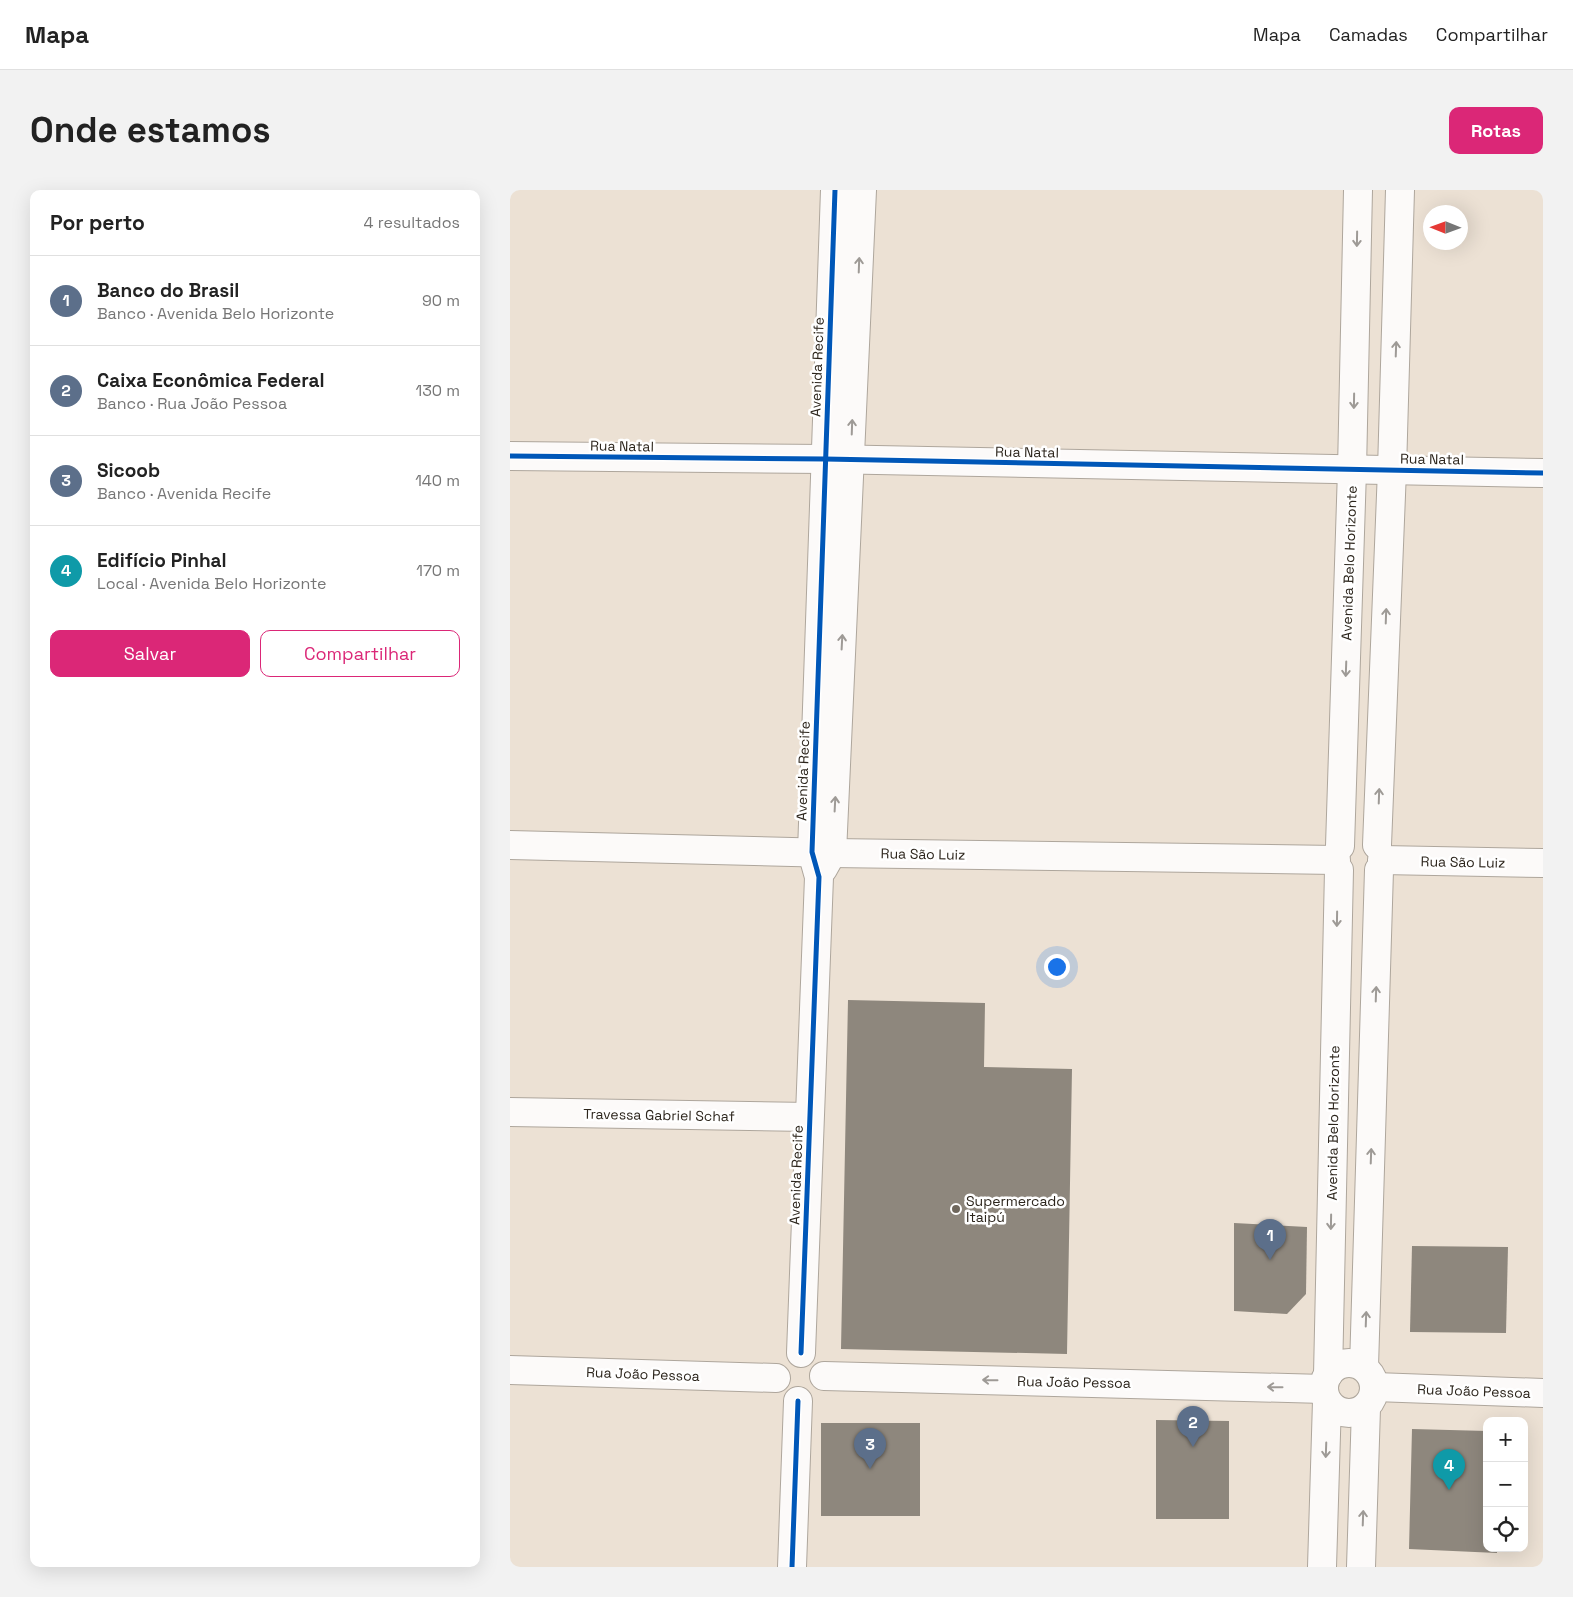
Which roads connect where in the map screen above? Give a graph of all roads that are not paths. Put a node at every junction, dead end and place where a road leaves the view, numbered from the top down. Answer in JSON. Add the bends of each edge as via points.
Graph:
{"nodes":[{"id":1,"x":835,"y":190,"type":"edge"},
{"id":2,"x":862,"y":190,"type":"edge"},
{"id":3,"x":1358,"y":190,"type":"edge"},
{"id":4,"x":1400,"y":190,"type":"edge"},
{"id":5,"x":510,"y":456,"type":"edge"},
{"id":6,"x":838,"y":460,"type":"junction"},
{"id":7,"x":1352,"y":470,"type":"junction"},
{"id":8,"x":1392,"y":470,"type":"junction"},
{"id":9,"x":1543,"y":473,"type":"edge"},
{"id":10,"x":510,"y":845,"type":"edge"},
{"id":11,"x":1379,"y":858,"type":"junction"},
{"id":12,"x":1338,"y":859,"type":"junction"},
{"id":13,"x":821,"y":861,"type":"junction"},
{"id":14,"x":1543,"y":863,"type":"edge"},
{"id":15,"x":510,"y":1112,"type":"edge"},
{"id":16,"x":809,"y":1117,"type":"junction"},
{"id":17,"x":801,"y":1353,"type":"junction"},
{"id":18,"x":510,"y":1370,"type":"edge"},
{"id":19,"x":824,"y":1376,"type":"junction"},
{"id":20,"x":776,"y":1378,"type":"junction"},
{"id":21,"x":1326,"y":1388,"type":"junction"},
{"id":22,"x":1368,"y":1388,"type":"junction"},
{"id":23,"x":1543,"y":1393,"type":"edge"},
{"id":24,"x":798,"y":1401,"type":"junction"},
{"id":25,"x":792,"y":1567,"type":"edge"},
{"id":26,"x":1322,"y":1567,"type":"edge"},
{"id":27,"x":1361,"y":1567,"type":"edge"}],
"edges":[{"from":1,"to":6,"type":"street","name":"Avenida Recife"},
{"from":6,"to":2,"type":"street","name":"Avenida Recife","one_way":true},
{"from":3,"to":7,"type":"street","name":"Avenida Belo Horizonte","one_way":true},
{"from":8,"to":4,"type":"street","one_way":true},
{"from":5,"to":6,"type":"street","name":"Rua Natal"},
{"from":6,"to":7,"type":"street","name":"Rua Natal"},
{"from":6,"to":13,"type":"street","name":"Avenida Recife"},
{"from":7,"to":8,"type":"street","name":"Rua Natal"},
{"from":7,"to":12,"type":"street","name":"Avenida Belo Horizonte","one_way":true},
{"from":8,"to":9,"type":"street","name":"Rua Natal"},
{"from":11,"to":8,"type":"street","one_way":true},
{"from":10,"to":13,"type":"street","name":"Rua São Luiz"},
{"from":11,"to":12,"type":"street","via":[[1369,838],[1358,836],[1348,839]]},
{"from":11,"to":12,"type":"street","via":[[1373,878],[1364,882],[1346,878]]},
{"from":11,"to":14,"type":"street","name":"Rua São Luiz"},
{"from":22,"to":11,"type":"street","one_way":true},
{"from":12,"to":13,"type":"street","name":"Rua São Luiz"},
{"from":12,"to":21,"type":"street","name":"Avenida Belo Horizonte","one_way":true},
{"from":13,"to":16,"type":"street","name":"Avenida Recife"},
{"from":15,"to":16,"type":"street","name":"Travessa Gabriel Schaf"},
{"from":16,"to":17,"type":"street","name":"Avenida Recife"},
{"from":17,"to":19,"type":"street","via":[[812,1356],[821,1365]]},
{"from":17,"to":20,"type":"street","via":[[788,1356],[779,1365]]},
{"from":18,"to":20,"type":"street","name":"Rua João Pessoa"},
{"from":21,"to":19,"type":"street","name":"Rua João Pessoa","one_way":true},
{"from":19,"to":24,"type":"street","via":[[817,1394],[808,1400]]},
{"from":20,"to":24,"type":"street","via":[[783,1394]]},
{"from":21,"to":22,"type":"street","via":[[1335,1367],[1355,1363]]},
{"from":21,"to":22,"type":"street","via":[[1335,1409],[1345,1414],[1356,1413]]},
{"from":21,"to":26,"type":"street","name":"Avenida Belo Horizonte","one_way":true},
{"from":22,"to":23,"type":"street","name":"Rua João Pessoa"},
{"from":27,"to":22,"type":"street","one_way":true},
{"from":24,"to":25,"type":"street"}]}
